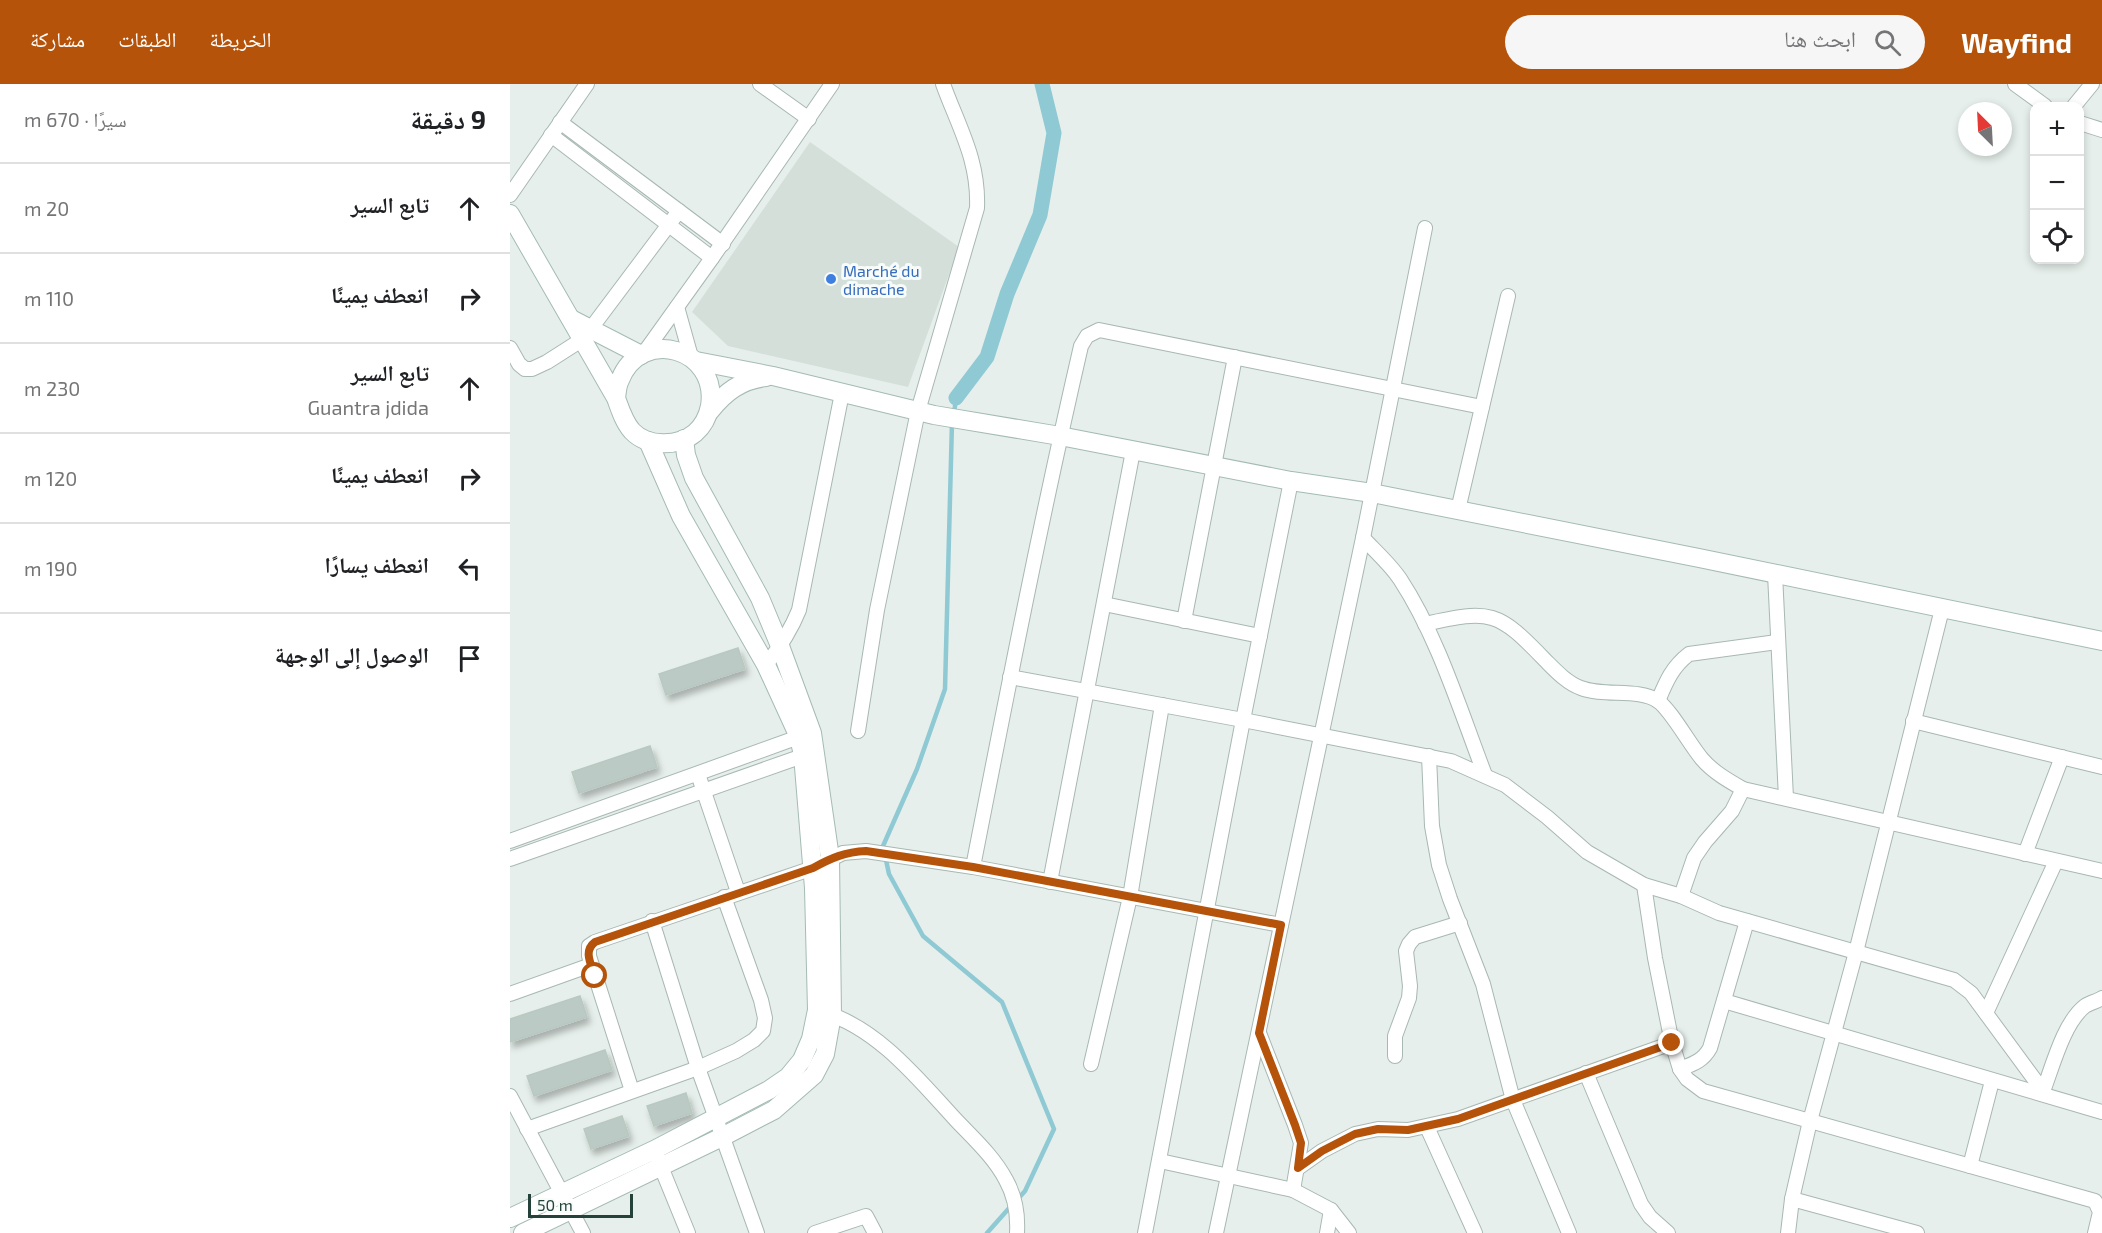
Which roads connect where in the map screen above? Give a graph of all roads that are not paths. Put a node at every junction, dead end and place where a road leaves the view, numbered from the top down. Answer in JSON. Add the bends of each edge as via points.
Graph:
{"nodes":[{"id":1,"x":587,"y":84,"type":"edge"},
{"id":2,"x":760,"y":84,"type":"edge"},
{"id":3,"x":832,"y":84,"type":"edge"},
{"id":4,"x":943,"y":84,"type":"edge"},
{"id":5,"x":2015,"y":84,"type":"edge"},
{"id":6,"x":2092,"y":84,"type":"edge"},
{"id":7,"x":2040,"y":102,"type":"edge"},
{"id":8,"x":2077,"y":102,"type":"edge"},
{"id":9,"x":809,"y":119,"type":"junction"},
{"id":10,"x":560,"y":122,"type":"junction"},
{"id":11,"x":2084,"y":125,"type":"edge"},
{"id":12,"x":2102,"y":130,"type":"edge"},
{"id":13,"x":551,"y":135,"type":"junction"},
{"id":14,"x":584,"y":140,"type":"junction"},
{"id":15,"x":574,"y":153,"type":"junction"},
{"id":16,"x":510,"y":195,"type":"edge"},
{"id":17,"x":679,"y":211,"type":"junction"},
{"id":18,"x":510,"y":214,"type":"edge"},
{"id":19,"x":694,"y":223,"type":"junction"},
{"id":20,"x":668,"y":225,"type":"junction"},
{"id":21,"x":1425,"y":228,"type":"dead end"},
{"id":22,"x":684,"y":237,"type":"junction"},
{"id":23,"x":723,"y":244,"type":"junction"},
{"id":24,"x":712,"y":258,"type":"junction"},
{"id":25,"x":1508,"y":296,"type":"dead end"},
{"id":26,"x":677,"y":307,"type":"junction"},
{"id":27,"x":587,"y":334,"type":"junction"},
{"id":28,"x":510,"y":348,"type":"edge"},
{"id":29,"x":642,"y":354,"type":"junction"},
{"id":30,"x":1234,"y":357,"type":"junction"},
{"id":31,"x":694,"y":359,"type":"junction"},
{"id":32,"x":773,"y":376,"type":"junction"},
{"id":33,"x":1393,"y":389,"type":"junction"},
{"id":34,"x":842,"y":393,"type":"junction"},
{"id":35,"x":616,"y":398,"type":"junction"},
{"id":36,"x":1482,"y":407,"type":"junction"},
{"id":37,"x":709,"y":413,"type":"junction"},
{"id":38,"x":926,"y":413,"type":"junction"},
{"id":39,"x":1060,"y":436,"type":"junction"},
{"id":40,"x":684,"y":439,"type":"junction"},
{"id":41,"x":648,"y":441,"type":"junction"},
{"id":42,"x":1133,"y":451,"type":"junction"},
{"id":43,"x":1214,"y":466,"type":"junction"},
{"id":44,"x":1292,"y":482,"type":"junction"},
{"id":45,"x":1372,"y":493,"type":"junction"},
{"id":46,"x":1458,"y":510,"type":"junction"},
{"id":47,"x":1363,"y":538,"type":"junction"},
{"id":48,"x":1775,"y":574,"type":"junction"},
{"id":49,"x":1104,"y":604,"type":"junction"},
{"id":50,"x":1942,"y":609,"type":"junction"},
{"id":51,"x":1184,"y":621,"type":"junction"},
{"id":52,"x":1425,"y":624,"type":"junction"},
{"id":53,"x":1260,"y":636,"type":"junction"},
{"id":54,"x":2102,"y":641,"type":"edge"},
{"id":55,"x":1777,"y":642,"type":"junction"},
{"id":56,"x":780,"y":646,"type":"junction"},
{"id":57,"x":766,"y":665,"type":"junction"},
{"id":58,"x":1010,"y":677,"type":"junction"},
{"id":59,"x":1087,"y":692,"type":"junction"},
{"id":60,"x":1658,"y":701,"type":"junction"},
{"id":61,"x":1162,"y":705,"type":"junction"},
{"id":62,"x":1244,"y":720,"type":"junction"},
{"id":63,"x":1913,"y":721,"type":"junction"},
{"id":64,"x":858,"y":731,"type":"dead end"},
{"id":65,"x":1321,"y":736,"type":"junction"},
{"id":66,"x":807,"y":744,"type":"junction"},
{"id":67,"x":1429,"y":756,"type":"junction"},
{"id":68,"x":2062,"y":757,"type":"junction"},
{"id":69,"x":2102,"y":767,"type":"edge"},
{"id":70,"x":697,"y":774,"type":"junction"},
{"id":71,"x":1485,"y":775,"type":"junction"},
{"id":72,"x":703,"y":789,"type":"junction"},
{"id":73,"x":1743,"y":789,"type":"junction"},
{"id":74,"x":1786,"y":798,"type":"junction"},
{"id":75,"x":1887,"y":823,"type":"junction"},
{"id":76,"x":510,"y":841,"type":"edge"},
{"id":77,"x":2025,"y":854,"type":"junction"},
{"id":78,"x":830,"y":858,"type":"junction"},
{"id":79,"x":510,"y":859,"type":"edge"},
{"id":80,"x":2056,"y":861,"type":"junction"},
{"id":81,"x":973,"y":867,"type":"junction"},
{"id":82,"x":813,"y":868,"type":"junction"},
{"id":83,"x":2102,"y":871,"type":"edge"},
{"id":84,"x":1050,"y":882,"type":"junction"},
{"id":85,"x":1644,"y":885,"type":"junction"},
{"id":86,"x":738,"y":892,"type":"junction"},
{"id":87,"x":1681,"y":896,"type":"junction"},
{"id":88,"x":724,"y":897,"type":"junction"},
{"id":89,"x":1130,"y":897,"type":"junction"},
{"id":90,"x":1206,"y":911,"type":"junction"},
{"id":91,"x":652,"y":921,"type":"junction"},
{"id":92,"x":1747,"y":921,"type":"junction"},
{"id":93,"x":1460,"y":923,"type":"junction"},
{"id":94,"x":1281,"y":925,"type":"junction"},
{"id":95,"x":1856,"y":952,"type":"junction"},
{"id":96,"x":591,"y":965,"type":"junction"},
{"id":97,"x":510,"y":994,"type":"edge"},
{"id":98,"x":2102,"y":998,"type":"edge"},
{"id":99,"x":1724,"y":1000,"type":"junction"},
{"id":100,"x":825,"y":1013,"type":"junction"},
{"id":101,"x":1986,"y":1013,"type":"junction"},
{"id":102,"x":1259,"y":1033,"type":"junction"},
{"id":103,"x":1833,"y":1034,"type":"junction"},
{"id":104,"x":1672,"y":1043,"type":"junction"},
{"id":105,"x":1395,"y":1056,"type":"dead end"},
{"id":106,"x":1090,"y":1064,"type":"dead end"},
{"id":107,"x":698,"y":1068,"type":"junction"},
{"id":108,"x":1680,"y":1069,"type":"junction"},
{"id":109,"x":1586,"y":1073,"type":"junction"},
{"id":110,"x":1992,"y":1081,"type":"junction"},
{"id":111,"x":632,"y":1091,"type":"junction"},
{"id":112,"x":2042,"y":1093,"type":"junction"},
{"id":113,"x":510,"y":1096,"type":"edge"},
{"id":114,"x":1513,"y":1100,"type":"junction"},
{"id":115,"x":2102,"y":1112,"type":"edge"},
{"id":116,"x":716,"y":1119,"type":"junction"},
{"id":117,"x":1810,"y":1121,"type":"junction"},
{"id":118,"x":1427,"y":1127,"type":"junction"},
{"id":119,"x":527,"y":1130,"type":"junction"},
{"id":120,"x":722,"y":1137,"type":"junction"},
{"id":121,"x":658,"y":1158,"type":"junction"},
{"id":122,"x":1160,"y":1161,"type":"junction"},
{"id":123,"x":1970,"y":1166,"type":"junction"},
{"id":124,"x":1298,"y":1168,"type":"junction"},
{"id":125,"x":1228,"y":1177,"type":"junction"},
{"id":126,"x":1293,"y":1190,"type":"junction"},
{"id":127,"x":562,"y":1193,"type":"junction"},
{"id":128,"x":1792,"y":1199,"type":"junction"},
{"id":129,"x":571,"y":1210,"type":"junction"},
{"id":130,"x":1331,"y":1210,"type":"junction"},
{"id":131,"x":510,"y":1218,"type":"edge"},
{"id":132,"x":523,"y":1233,"type":"edge"},
{"id":133,"x":583,"y":1233,"type":"edge"},
{"id":134,"x":688,"y":1233,"type":"edge"},
{"id":135,"x":756,"y":1233,"type":"edge"},
{"id":136,"x":814,"y":1233,"type":"edge"},
{"id":137,"x":875,"y":1233,"type":"edge"},
{"id":138,"x":1017,"y":1233,"type":"edge"},
{"id":139,"x":1145,"y":1233,"type":"edge"},
{"id":140,"x":1216,"y":1233,"type":"edge"},
{"id":141,"x":1326,"y":1233,"type":"edge"},
{"id":142,"x":1349,"y":1233,"type":"edge"},
{"id":143,"x":1475,"y":1233,"type":"edge"},
{"id":144,"x":1569,"y":1233,"type":"edge"},
{"id":145,"x":1668,"y":1233,"type":"edge"},
{"id":146,"x":1788,"y":1233,"type":"edge"},
{"id":147,"x":1917,"y":1233,"type":"edge"},
{"id":148,"x":2095,"y":1233,"type":"edge"}],
"edges":[{"from":1,"to":10,"type":"street"},
{"from":2,"to":9,"type":"street"},
{"from":3,"to":9,"type":"street"},
{"from":4,"to":38,"type":"street","via":[[973,160],[976,208]]},
{"from":5,"to":7,"type":"street"},
{"from":6,"to":8,"type":"street"},
{"from":9,"to":23,"type":"street"},
{"from":10,"to":13,"type":"street"},
{"from":10,"to":14,"type":"street"},
{"from":11,"to":12,"type":"street"},
{"from":13,"to":15,"type":"street"},
{"from":13,"to":16,"type":"street"},
{"from":14,"to":15,"type":"street"},
{"from":14,"to":17,"type":"street"},
{"from":15,"to":20,"type":"street"},
{"from":17,"to":19,"type":"street"},
{"from":17,"to":20,"type":"street"},
{"from":18,"to":27,"type":"main road","via":[[571,319]]},
{"from":19,"to":22,"type":"street"},
{"from":19,"to":23,"type":"street"},
{"from":20,"to":22,"type":"street"},
{"from":20,"to":27,"type":"street"},
{"from":21,"to":33,"type":"street"},
{"from":22,"to":24,"type":"street"},
{"from":23,"to":24,"type":"street"},
{"from":24,"to":26,"type":"street"},
{"from":25,"to":36,"type":"street"},
{"from":26,"to":29,"type":"street"},
{"from":26,"to":31,"type":"street"},
{"from":27,"to":28,"type":"street","via":[[532,369],[519,364]]},
{"from":27,"to":29,"type":"main road"},
{"from":27,"to":35,"type":"main road"},
{"from":29,"to":31,"type":"main road","via":[[676,350]]},
{"from":29,"to":35,"type":"main road","via":[[627,366]]},
{"from":30,"to":33,"type":"street"},
{"from":30,"to":39,"type":"street","via":[[1099,330],[1087,336],[1081,346]]},
{"from":30,"to":43,"type":"street"},
{"from":31,"to":32,"type":"main road"},
{"from":31,"to":37,"type":"main road","via":[[708,376],[712,394]]},
{"from":32,"to":34,"type":"main road"},
{"from":32,"to":37,"type":"main road","via":[[754,378],[736,386],[720,397]]},
{"from":33,"to":36,"type":"street"},
{"from":33,"to":45,"type":"street"},
{"from":34,"to":38,"type":"main road"},
{"from":34,"to":56,"type":"street","via":[[803,592],[792,626]]},
{"from":35,"to":41,"type":"main road","via":[[632,432]]},
{"from":36,"to":46,"type":"street"},
{"from":37,"to":40,"type":"main road","via":[[695,433]]},
{"from":38,"to":39,"type":"main road"},
{"from":38,"to":64,"type":"street","via":[[877,610]]},
{"from":39,"to":42,"type":"main road"},
{"from":39,"to":58,"type":"street"},
{"from":40,"to":41,"type":"main road","via":[[666,444]]},
{"from":40,"to":56,"type":"main road","via":[[694,478],[760,598]]},
{"from":41,"to":57,"type":"main road","via":[[681,516]]},
{"from":42,"to":43,"type":"main road"},
{"from":42,"to":49,"type":"street"},
{"from":43,"to":44,"type":"main road"},
{"from":43,"to":51,"type":"street"},
{"from":44,"to":45,"type":"main road"},
{"from":44,"to":53,"type":"street"},
{"from":45,"to":46,"type":"main road"},
{"from":45,"to":47,"type":"street"},
{"from":46,"to":48,"type":"main road"},
{"from":47,"to":52,"type":"street","via":[[1398,577]]},
{"from":47,"to":65,"type":"street"},
{"from":48,"to":50,"type":"main road"},
{"from":48,"to":55,"type":"street"},
{"from":49,"to":51,"type":"street"},
{"from":49,"to":59,"type":"street"},
{"from":50,"to":54,"type":"main road"},
{"from":50,"to":63,"type":"street"},
{"from":51,"to":53,"type":"street"},
{"from":52,"to":60,"type":"street","via":[[1461,616],[1501,620],[1577,687]]},
{"from":52,"to":71,"type":"street"},
{"from":53,"to":62,"type":"street"},
{"from":55,"to":60,"type":"street","via":[[1689,654],[1669,674]]},
{"from":55,"to":74,"type":"street"},
{"from":56,"to":57,"type":"street"},
{"from":56,"to":66,"type":"main road"},
{"from":57,"to":66,"type":"main road"},
{"from":58,"to":59,"type":"street"},
{"from":58,"to":81,"type":"street"},
{"from":59,"to":61,"type":"street"},
{"from":59,"to":84,"type":"street"},
{"from":60,"to":73,"type":"street","via":[[1704,761]]},
{"from":61,"to":62,"type":"street"},
{"from":61,"to":89,"type":"street"},
{"from":62,"to":65,"type":"street"},
{"from":62,"to":90,"type":"street"},
{"from":63,"to":68,"type":"street"},
{"from":63,"to":75,"type":"street"},
{"from":65,"to":67,"type":"street"},
{"from":65,"to":94,"type":"street"},
{"from":66,"to":70,"type":"street"},
{"from":66,"to":72,"type":"street"},
{"from":66,"to":78,"type":"main road"},
{"from":66,"to":82,"type":"main road"},
{"from":67,"to":71,"type":"street"},
{"from":67,"to":93,"type":"street","via":[[1432,826],[1439,865]]},
{"from":68,"to":69,"type":"street"},
{"from":68,"to":77,"type":"street"},
{"from":70,"to":72,"type":"street"},
{"from":70,"to":76,"type":"street"},
{"from":71,"to":85,"type":"street","via":[[1505,785],[1587,852]]},
{"from":72,"to":79,"type":"street"},
{"from":72,"to":86,"type":"street"},
{"from":73,"to":74,"type":"street"},
{"from":73,"to":87,"type":"street","via":[[1732,812],[1694,858]]},
{"from":74,"to":75,"type":"street"},
{"from":75,"to":77,"type":"street"},
{"from":75,"to":95,"type":"street"},
{"from":77,"to":80,"type":"street"},
{"from":78,"to":81,"type":"street","via":[[866,851]]},
{"from":78,"to":82,"type":"street"},
{"from":78,"to":100,"type":"main road"},
{"from":80,"to":83,"type":"street"},
{"from":80,"to":101,"type":"street"},
{"from":81,"to":84,"type":"street"},
{"from":82,"to":86,"type":"street"},
{"from":82,"to":100,"type":"main road"},
{"from":84,"to":89,"type":"street"},
{"from":85,"to":87,"type":"street"},
{"from":85,"to":104,"type":"street"},
{"from":86,"to":88,"type":"street"},
{"from":87,"to":92,"type":"street"},
{"from":88,"to":91,"type":"street"},
{"from":88,"to":107,"type":"street","via":[[765,1018],[754,1041]]},
{"from":89,"to":90,"type":"street"},
{"from":89,"to":106,"type":"street"},
{"from":90,"to":94,"type":"street"},
{"from":90,"to":122,"type":"street"},
{"from":91,"to":96,"type":"street","via":[[589,946]]},
{"from":91,"to":107,"type":"street"},
{"from":92,"to":95,"type":"street"},
{"from":92,"to":99,"type":"street"},
{"from":93,"to":105,"type":"street","via":[[1415,937],[1409,944],[1409,998],[1395,1036]]},
{"from":93,"to":114,"type":"street","via":[[1483,984]]},
{"from":94,"to":102,"type":"street"},
{"from":95,"to":101,"type":"street","via":[[1954,980],[1971,993]]},
{"from":95,"to":103,"type":"street"},
{"from":96,"to":97,"type":"street"},
{"from":96,"to":111,"type":"street"},
{"from":98,"to":112,"type":"street","via":[[2085,1006],[2074,1018]]},
{"from":99,"to":103,"type":"street"},
{"from":99,"to":108,"type":"street","via":[[1705,1057]]},
{"from":100,"to":116,"type":"main road","via":[[802,1060],[788,1077]]},
{"from":100,"to":120,"type":"main road","via":[[825,1054],[814,1075],[774,1110]]},
{"from":100,"to":138,"type":"street","via":[[860,1029],[891,1053],[992,1159],[1014,1198]]},
{"from":101,"to":112,"type":"street"},
{"from":102,"to":124,"type":"street","via":[[1301,1143]]},
{"from":102,"to":125,"type":"street"},
{"from":103,"to":110,"type":"street"},
{"from":103,"to":117,"type":"street"},
{"from":104,"to":108,"type":"street"},
{"from":104,"to":109,"type":"street"},
{"from":107,"to":111,"type":"street"},
{"from":107,"to":116,"type":"street"},
{"from":108,"to":117,"type":"street","via":[[1703,1091]]},
{"from":109,"to":114,"type":"street"},
{"from":109,"to":145,"type":"street","via":[[1641,1204]]},
{"from":110,"to":112,"type":"street"},
{"from":110,"to":123,"type":"street"},
{"from":111,"to":119,"type":"street"},
{"from":112,"to":115,"type":"street"},
{"from":113,"to":119,"type":"street"},
{"from":114,"to":118,"type":"street"},
{"from":114,"to":144,"type":"street"},
{"from":116,"to":120,"type":"street"},
{"from":116,"to":121,"type":"main road"},
{"from":117,"to":123,"type":"street"},
{"from":117,"to":128,"type":"street"},
{"from":118,"to":124,"type":"street","via":[[1355,1134]]},
{"from":118,"to":143,"type":"street"},
{"from":119,"to":127,"type":"street"},
{"from":120,"to":121,"type":"main road"},
{"from":120,"to":135,"type":"street"},
{"from":121,"to":127,"type":"main road"},
{"from":121,"to":129,"type":"main road"},
{"from":121,"to":134,"type":"street"},
{"from":122,"to":125,"type":"street"},
{"from":122,"to":139,"type":"street"},
{"from":123,"to":148,"type":"street","via":[[2095,1201],[2100,1212]]},
{"from":124,"to":126,"type":"street"},
{"from":125,"to":126,"type":"street"},
{"from":125,"to":140,"type":"street"},
{"from":126,"to":130,"type":"street"},
{"from":127,"to":129,"type":"street"},
{"from":127,"to":131,"type":"main road"},
{"from":128,"to":146,"type":"street"},
{"from":128,"to":147,"type":"street"},
{"from":129,"to":132,"type":"main road"},
{"from":129,"to":133,"type":"street"},
{"from":130,"to":141,"type":"street"},
{"from":130,"to":142,"type":"street"},
{"from":136,"to":137,"type":"street","via":[[861,1216],[869,1219]]}]}
